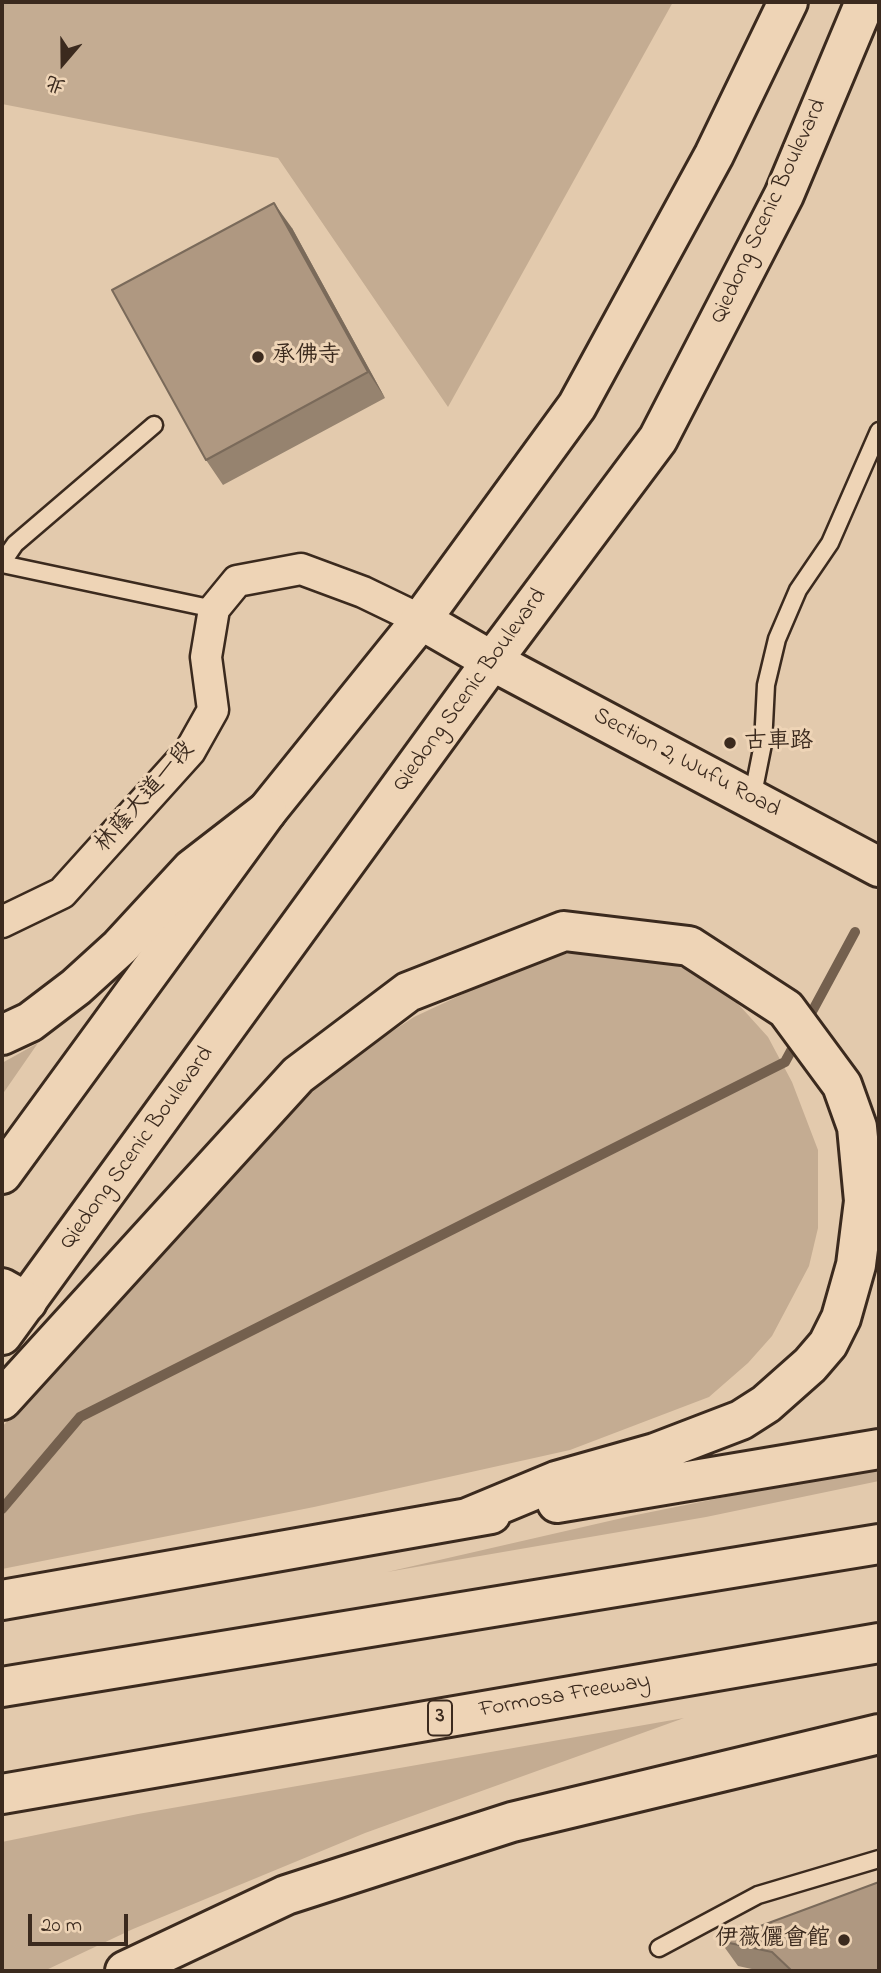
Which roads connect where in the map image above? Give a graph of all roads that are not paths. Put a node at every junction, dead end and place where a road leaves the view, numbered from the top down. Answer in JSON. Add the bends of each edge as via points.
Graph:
{"nodes":[{"id":1,"x":788,"y":2,"type":"edge"},
{"id":2,"x":865,"y":2,"type":"edge"},
{"id":3,"x":154,"y":425,"type":"dead end"},
{"id":4,"x":879,"y":431,"type":"edge"},
{"id":5,"x":2,"y":564,"type":"edge"},
{"id":6,"x":214,"y":609,"type":"junction"},
{"id":7,"x":421,"y":620,"type":"junction"},
{"id":8,"x":492,"y":661,"type":"junction"},
{"id":9,"x":752,"y":799,"type":"junction"},
{"id":10,"x":267,"y":811,"type":"junction"},
{"id":11,"x":879,"y":866,"type":"edge"},
{"id":12,"x":2,"y":922,"type":"edge"},
{"id":13,"x":2,"y":1035,"type":"edge"},
{"id":14,"x":2,"y":1174,"type":"edge"},
{"id":15,"x":14,"y":1295,"type":"edge"},
{"id":16,"x":2,"y":1335,"type":"edge"},
{"id":17,"x":2,"y":1400,"type":"edge"},
{"id":18,"x":879,"y":1449,"type":"edge"},
{"id":19,"x":467,"y":1518,"type":"junction"},
{"id":20,"x":879,"y":1545,"type":"edge"},
{"id":21,"x":2,"y":1600,"type":"edge"},
{"id":22,"x":879,"y":1643,"type":"edge"},
{"id":23,"x":2,"y":1687,"type":"edge"},
{"id":24,"x":879,"y":1734,"type":"edge"},
{"id":25,"x":2,"y":1794,"type":"edge"},
{"id":26,"x":879,"y":1859,"type":"edge"},
{"id":27,"x":659,"y":1948,"type":"dead end"},
{"id":28,"x":125,"y":1971,"type":"edge"}],
"edges":[{"from":1,"to":7,"type":"main road","via":[[714,155],[577,406]]},
{"from":2,"to":8,"type":"main road","name":"Qiedong Scenic Boulevard","via":[[784,195],[658,439]]},
{"from":3,"to":5,"type":"lane","via":[[15,544]]},
{"from":4,"to":9,"type":"lane","via":[[830,543],[798,590],[777,639],[766,685],[763,744]]},
{"from":5,"to":6,"type":"lane"},
{"from":6,"to":7,"type":"street","via":[[237,582],[301,569]]},
{"from":6,"to":12,"type":"street","name":"林蔭大道一段","via":[[206,657],[213,710],[191,751],[62,893]]},
{"from":7,"to":8,"type":"main road","name":"Section 2, Wufu Road"},
{"from":7,"to":10,"type":"main road"},
{"from":8,"to":9,"type":"main road","name":"Section 2, Wufu Road"},
{"from":8,"to":15,"type":"main road","name":"Qiedong Scenic Boulevard"},
{"from":9,"to":11,"type":"main road","name":"Section 2, Wufu Road"},
{"from":10,"to":13,"type":"main road","via":[[192,869],[76,987],[30,1022]]},
{"from":10,"to":14,"type":"main road"},
{"from":15,"to":16,"type":"main road","name":"Qiedong Scenic Boulevard"},
{"from":17,"to":19,"type":"main road","via":[[298,1075],[408,992],[564,930],[689,946],[786,1009],[842,1085],[857,1127],[864,1201],[841,1318],[828,1344],[790,1384],[741,1420],[654,1453],[555,1481]]},
{"from":18,"to":19,"type":"main road"},
{"from":19,"to":21,"type":"main road"},
{"from":20,"to":23,"type":"main road"},
{"from":22,"to":25,"type":"main road","name":"Formosa Freeway","number":"3"},
{"from":24,"to":28,"type":"main road","via":[[512,1822],[286,1895]]},
{"from":26,"to":27,"type":"lane","via":[[758,1895]]}]}
